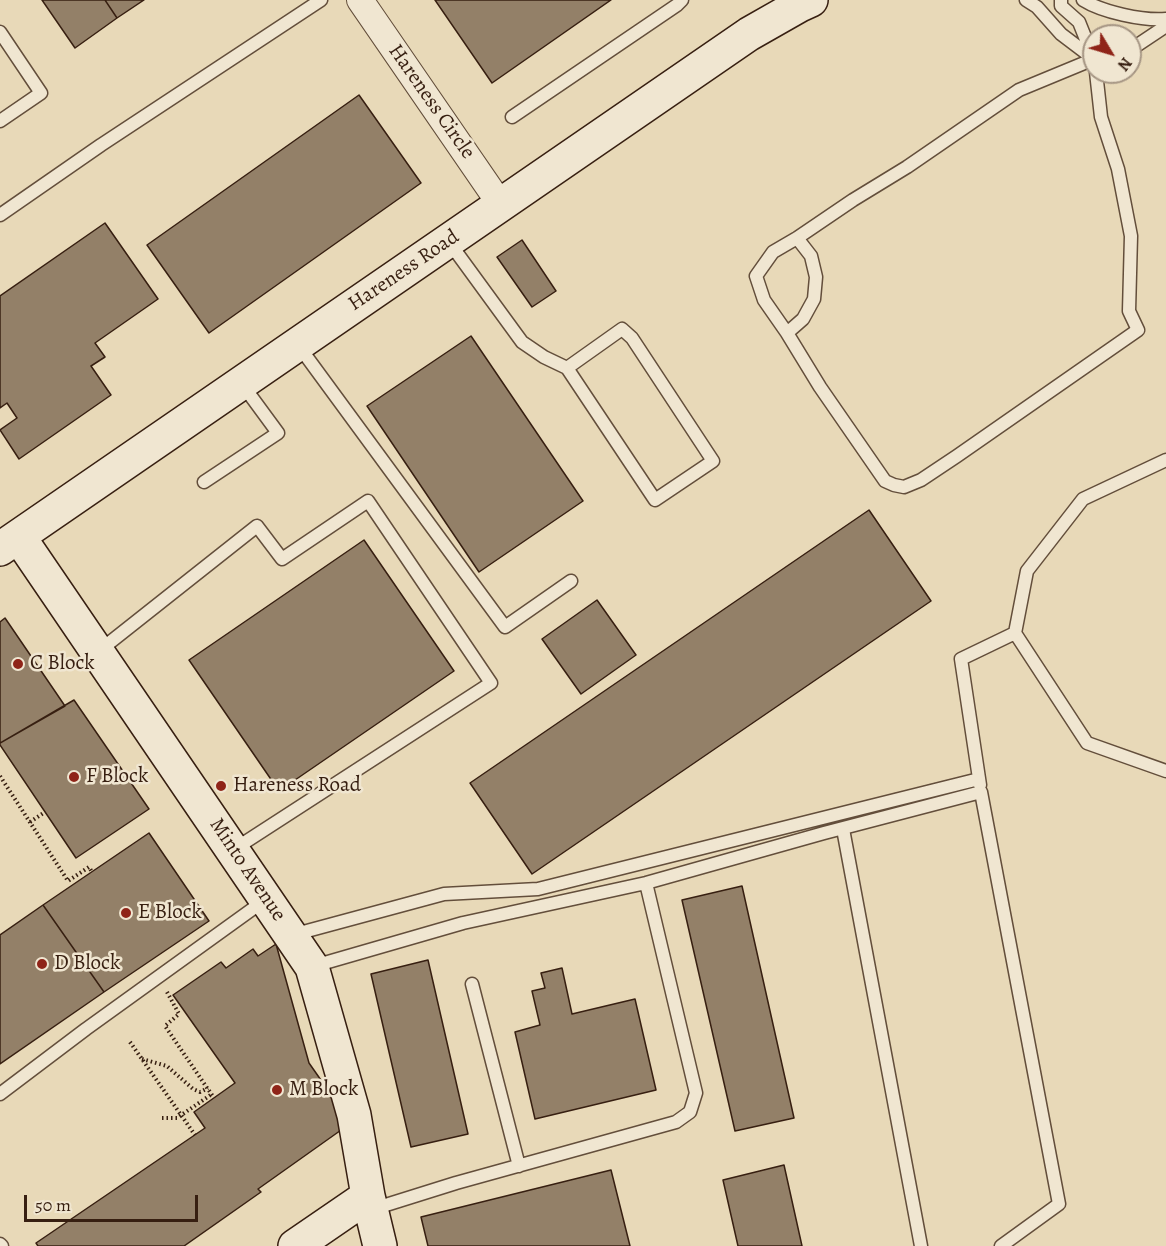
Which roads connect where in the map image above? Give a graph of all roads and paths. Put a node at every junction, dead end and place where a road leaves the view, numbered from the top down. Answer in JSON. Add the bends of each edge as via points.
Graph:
{"nodes":[{"id":1,"x":321,"y":0,"type":"edge"},
{"id":2,"x":360,"y":0,"type":"edge"},
{"id":3,"x":682,"y":0,"type":"edge"},
{"id":4,"x":1026,"y":0,"type":"edge"},
{"id":5,"x":1061,"y":0,"type":"edge"},
{"id":6,"x":1083,"y":0,"type":"edge"},
{"id":7,"x":802,"y":2,"type":"edge"},
{"id":8,"x":1166,"y":19,"type":"edge"},
{"id":9,"x":1166,"y":26,"type":"edge"},
{"id":10,"x":1082,"y":29,"type":"edge"},
{"id":11,"x":0,"y":32,"type":"edge"},
{"id":12,"x":1142,"y":42,"type":"edge"},
{"id":13,"x":1082,"y":50,"type":"edge"},
{"id":14,"x":1082,"y":64,"type":"edge"},
{"id":15,"x":1097,"y":84,"type":"edge"},
{"id":16,"x":512,"y":117,"type":"dead end"},
{"id":17,"x":0,"y":121,"type":"edge"},
{"id":18,"x":501,"y":205,"type":"junction"},
{"id":19,"x":0,"y":215,"type":"edge"},
{"id":20,"x":797,"y":238,"type":"junction"},
{"id":21,"x":448,"y":241,"type":"junction"},
{"id":22,"x":787,"y":333,"type":"junction"},
{"id":23,"x":297,"y":344,"type":"junction"},
{"id":24,"x":567,"y":368,"type":"junction"},
{"id":25,"x":242,"y":383,"type":"junction"},
{"id":26,"x":1166,"y":460,"type":"edge"},
{"id":27,"x":204,"y":482,"type":"dead end"},
{"id":28,"x":9,"y":543,"type":"edge"},
{"id":29,"x":572,"y":581,"type":"dead end"},
{"id":30,"x":1015,"y":633,"type":"junction"},
{"id":31,"x":98,"y":652,"type":"junction"},
{"id":32,"x":1166,"y":771,"type":"edge"},
{"id":33,"x":0,"y":776,"type":"edge"},
{"id":34,"x":979,"y":779,"type":"junction"},
{"id":35,"x":981,"y":792,"type":"junction"},
{"id":36,"x":45,"y":812,"type":"dead end"},
{"id":37,"x":30,"y":822,"type":"junction"},
{"id":38,"x":843,"y":829,"type":"junction"},
{"id":39,"x":233,"y":850,"type":"junction"},
{"id":40,"x":92,"y":872,"type":"dead end"},
{"id":41,"x":646,"y":883,"type":"junction"},
{"id":42,"x":266,"y":899,"type":"junction"},
{"id":43,"x":291,"y":935,"type":"junction"},
{"id":44,"x":312,"y":967,"type":"junction"},
{"id":45,"x":159,"y":976,"type":"junction"},
{"id":46,"x":472,"y":984,"type":"dead end"},
{"id":47,"x":130,"y":1042,"type":"dead end"},
{"id":48,"x":142,"y":1059,"type":"junction"},
{"id":49,"x":208,"y":1088,"type":"junction"},
{"id":50,"x":0,"y":1094,"type":"edge"},
{"id":51,"x":182,"y":1115,"type":"junction"},
{"id":52,"x":162,"y":1118,"type":"dead end"},
{"id":53,"x":195,"y":1135,"type":"dead end"},
{"id":54,"x":519,"y":1166,"type":"junction"},
{"id":55,"x":370,"y":1203,"type":"junction"},
{"id":56,"x":295,"y":1246,"type":"edge"},
{"id":57,"x":380,"y":1246,"type":"edge"},
{"id":58,"x":921,"y":1246,"type":"edge"},
{"id":59,"x":1000,"y":1246,"type":"edge"}],
"edges":[{"from":1,"to":19,"type":"lane"},
{"from":2,"to":18,"type":"street","name":"Hareness Circle"},
{"from":3,"to":16,"type":"lane"},
{"from":4,"to":13,"type":"lane"},
{"from":5,"to":10,"type":"lane","via":[[1061,6]]},
{"from":6,"to":8,"type":"lane","via":[[1135,17]]},
{"from":7,"to":18,"type":"main road","name":"Hareness Road","via":[[749,34]]},
{"from":9,"to":12,"type":"lane"},
{"from":11,"to":17,"type":"lane","via":[[41,93]]},
{"from":14,"to":20,"type":"lane","via":[[1019,90]]},
{"from":15,"to":22,"type":"lane","via":[[1101,117],[1118,169],[1131,236],[1130,311],[1138,330],[957,456],[904,487],[885,481]]},
{"from":18,"to":21,"type":"main road","name":"Hareness Road"},
{"from":20,"to":22,"type":"lane","via":[[810,256],[816,277],[814,299],[804,319]]},
{"from":20,"to":22,"type":"lane","via":[[773,252],[756,276],[764,300]]},
{"from":21,"to":23,"type":"main road","name":"Hareness Road"},
{"from":21,"to":24,"type":"lane","via":[[522,342]]},
{"from":23,"to":25,"type":"main road","name":"Hareness Road"},
{"from":23,"to":29,"type":"lane","via":[[505,627]]},
{"from":24,"to":24,"type":"lane","via":[[622,329],[632,338],[713,461],[655,500]]},
{"from":25,"to":27,"type":"lane","via":[[278,433]]},
{"from":25,"to":28,"type":"main road","name":"Hareness Road"},
{"from":26,"to":30,"type":"lane","via":[[1083,499],[1027,571]]},
{"from":28,"to":31,"type":"main road","name":"Minto Avenue"},
{"from":30,"to":32,"type":"lane","via":[[1087,743]]},
{"from":30,"to":34,"type":"lane","via":[[961,659]]},
{"from":31,"to":39,"type":"main road","name":"Minto Avenue"},
{"from":31,"to":39,"type":"lane","via":[[257,526],[282,559],[368,501],[491,683]]},
{"from":33,"to":37,"type":"path"},
{"from":34,"to":35,"type":"lane"},
{"from":34,"to":43,"type":"lane","via":[[538,890],[444,894]]},
{"from":35,"to":38,"type":"lane"},
{"from":35,"to":59,"type":"lane","via":[[1059,1204]]},
{"from":36,"to":37,"type":"path"},
{"from":37,"to":40,"type":"path","via":[[68,881],[89,867]]},
{"from":38,"to":41,"type":"lane"},
{"from":38,"to":58,"type":"lane"},
{"from":39,"to":42,"type":"main road","name":"Minto Avenue"},
{"from":41,"to":44,"type":"lane","via":[[463,923]]},
{"from":41,"to":54,"type":"lane","via":[[696,1093],[690,1112],[676,1122]]},
{"from":42,"to":43,"type":"main road","name":"Minto Avenue"},
{"from":42,"to":45,"type":"lane"},
{"from":43,"to":44,"type":"main road","name":"Minto Avenue"},
{"from":44,"to":55,"type":"main road","name":"Minto Avenue","via":[[354,1115]]},
{"from":45,"to":49,"type":"path","via":[[179,1014],[165,1026]]},
{"from":45,"to":50,"type":"lane"},
{"from":46,"to":54,"type":"lane"},
{"from":47,"to":48,"type":"path"},
{"from":48,"to":49,"type":"path","via":[[167,1066],[193,1089],[200,1092]]},
{"from":48,"to":51,"type":"path"},
{"from":49,"to":51,"type":"path","via":[[213,1096]]},
{"from":51,"to":52,"type":"path"},
{"from":51,"to":53,"type":"path"},
{"from":54,"to":55,"type":"lane"},
{"from":55,"to":56,"type":"main road"},
{"from":55,"to":57,"type":"main road","name":"Minto Avenue"}]}
